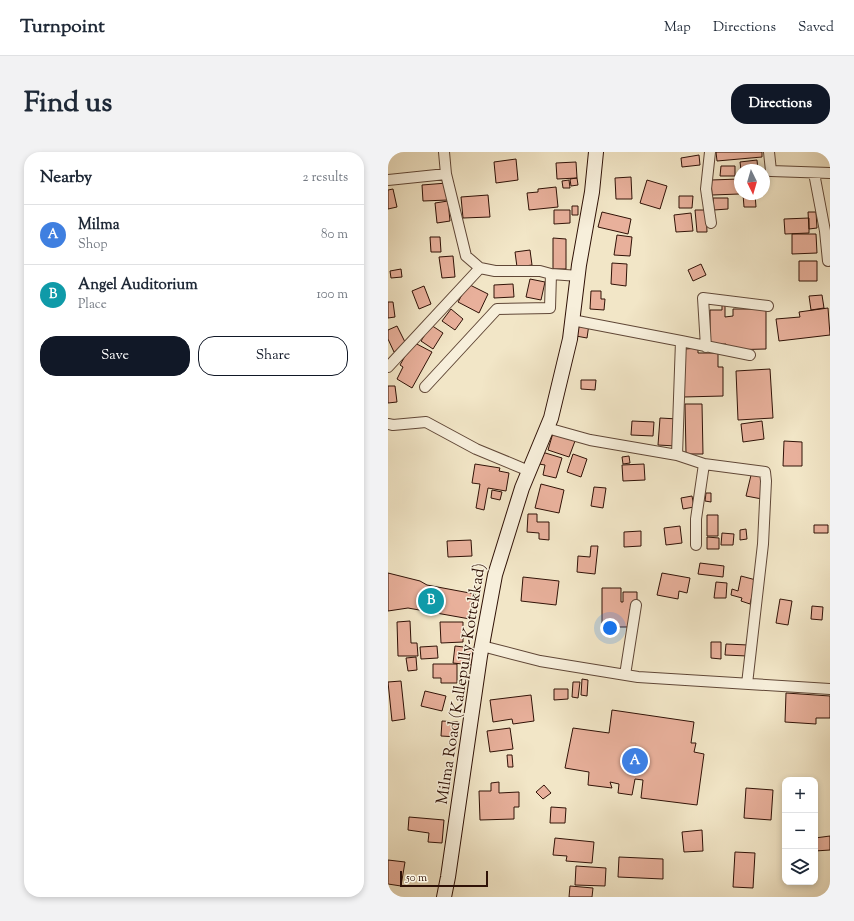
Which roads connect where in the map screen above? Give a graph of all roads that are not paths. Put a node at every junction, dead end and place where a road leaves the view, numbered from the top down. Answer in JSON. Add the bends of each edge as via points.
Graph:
{"nodes":[{"id":1,"x":444,"y":152,"type":"edge"},
{"id":2,"x":596,"y":152,"type":"edge"},
{"id":3,"x":710,"y":152,"type":"edge"},
{"id":4,"x":769,"y":152,"type":"edge"},
{"id":5,"x":814,"y":172,"type":"junction"},
{"id":6,"x":830,"y":173,"type":"edge"},
{"id":7,"x":446,"y":174,"type":"junction"},
{"id":8,"x":388,"y":180,"type":"edge"},
{"id":9,"x":711,"y":222,"type":"dead end"},
{"id":10,"x":828,"y":261,"type":"dead end"},
{"id":11,"x":480,"y":268,"type":"junction"},
{"id":12,"x":551,"y":274,"type":"junction"},
{"id":13,"x":579,"y":276,"type":"junction"},
{"id":14,"x":768,"y":306,"type":"dead end"},
{"id":15,"x":572,"y":320,"type":"junction"},
{"id":16,"x":681,"y":341,"type":"junction"},
{"id":17,"x":706,"y":347,"type":"junction"},
{"id":18,"x":750,"y":355,"type":"dead end"},
{"id":19,"x":388,"y":367,"type":"edge"},
{"id":20,"x":424,"y":387,"type":"dead end"},
{"id":21,"x":388,"y":424,"type":"edge"},
{"id":22,"x":546,"y":428,"type":"junction"},
{"id":23,"x":677,"y":455,"type":"junction"},
{"id":24,"x":704,"y":464,"type":"junction"},
{"id":25,"x":529,"y":472,"type":"junction"},
{"id":26,"x":696,"y":545,"type":"dead end"},
{"id":27,"x":636,"y":605,"type":"dead end"},
{"id":28,"x":482,"y":646,"type":"junction"},
{"id":29,"x":625,"y":675,"type":"junction"},
{"id":30,"x":747,"y":684,"type":"junction"},
{"id":31,"x":830,"y":689,"type":"edge"},
{"id":32,"x":444,"y":897,"type":"edge"}],
"edges":[{"from":1,"to":7,"type":"street"},
{"from":2,"to":13,"type":"main road","name":"Milma Road (Kallepully-Kottekkad)"},
{"from":3,"to":9,"type":"street","via":[[706,189]]},
{"from":4,"to":5,"type":"street","via":[[771,171]]},
{"from":5,"to":6,"type":"street"},
{"from":5,"to":10,"type":"street"},
{"from":7,"to":8,"type":"street"},
{"from":7,"to":11,"type":"street","via":[[466,256]]},
{"from":11,"to":12,"type":"street","via":[[496,271],[540,271]]},
{"from":11,"to":19,"type":"street"},
{"from":12,"to":13,"type":"street"},
{"from":12,"to":20,"type":"street","via":[[550,308],[497,309]]},
{"from":13,"to":15,"type":"main road","name":"Milma Road (Kallepully-Kottekkad)"},
{"from":14,"to":17,"type":"street","via":[[703,298]]},
{"from":15,"to":16,"type":"street"},
{"from":15,"to":22,"type":"main road","name":"Milma Road (Kallepully-Kottekkad)","via":[[551,418]]},
{"from":16,"to":17,"type":"street"},
{"from":16,"to":23,"type":"street"},
{"from":17,"to":18,"type":"street"},
{"from":21,"to":25,"type":"street","via":[[426,422],[476,449]]},
{"from":22,"to":23,"type":"street","via":[[590,440]]},
{"from":22,"to":25,"type":"main road","name":"Milma Road (Kallepully-Kottekkad)"},
{"from":23,"to":24,"type":"street"},
{"from":24,"to":26,"type":"street","via":[[696,519]]},
{"from":24,"to":30,"type":"street","via":[[765,472],[763,544]]},
{"from":25,"to":28,"type":"main road","name":"Milma Road (Kallepully-Kottekkad)","via":[[495,575]]},
{"from":27,"to":29,"type":"street"},
{"from":28,"to":29,"type":"street","via":[[540,661]]},
{"from":28,"to":32,"type":"main road","name":"Milma Road (Kallepully-Kottekkad)"},
{"from":29,"to":30,"type":"street"},
{"from":30,"to":31,"type":"street"}]}
